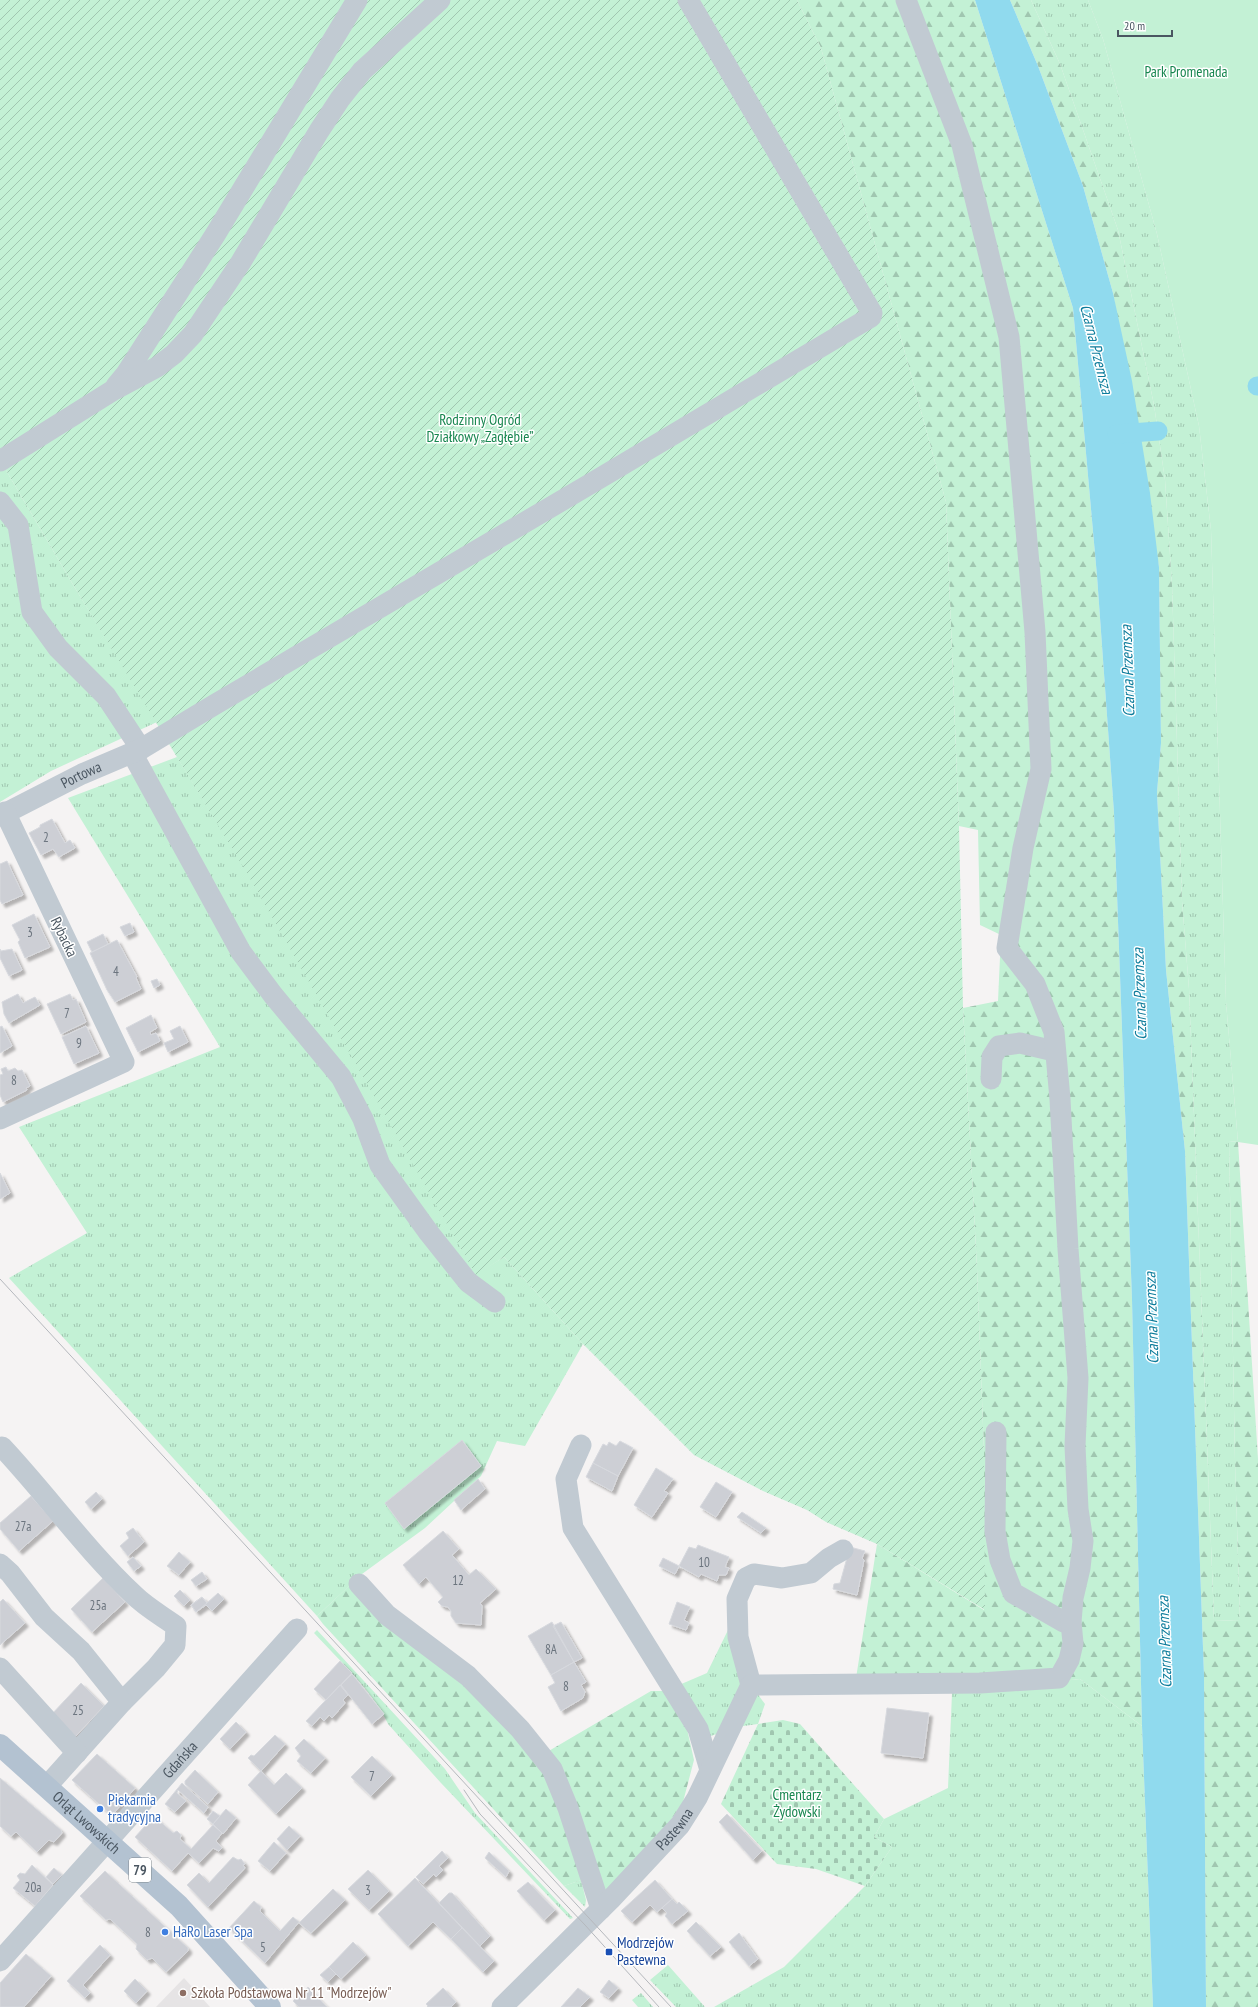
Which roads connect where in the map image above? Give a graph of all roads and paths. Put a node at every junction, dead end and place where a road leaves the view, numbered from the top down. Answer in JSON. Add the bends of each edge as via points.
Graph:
{"nodes":[{"id":1,"x":357,"y":0,"type":"edge"},
{"id":2,"x":440,"y":0,"type":"edge"},
{"id":3,"x":688,"y":0,"type":"edge"},
{"id":4,"x":906,"y":0,"type":"edge"},
{"id":5,"x":112,"y":391,"type":"junction"},
{"id":6,"x":0,"y":461,"type":"edge"},
{"id":7,"x":0,"y":502,"type":"edge"},
{"id":8,"x":136,"y":751,"type":"junction"},
{"id":9,"x":3,"y":809,"type":"edge"},
{"id":10,"x":1054,"y":1051,"type":"junction"},
{"id":11,"x":991,"y":1079,"type":"dead end"},
{"id":12,"x":0,"y":1119,"type":"edge"},
{"id":13,"x":495,"y":1302,"type":"dead end"},
{"id":14,"x":996,"y":1432,"type":"dead end"},
{"id":15,"x":582,"y":1445,"type":"dead end"},
{"id":16,"x":0,"y":1448,"type":"edge"},
{"id":17,"x":843,"y":1550,"type":"dead end"},
{"id":18,"x":0,"y":1564,"type":"edge"},
{"id":19,"x":359,"y":1584,"type":"dead end"},
{"id":20,"x":1071,"y":1622,"type":"junction"},
{"id":21,"x":297,"y":1629,"type":"dead end"},
{"id":22,"x":0,"y":1668,"type":"edge"},
{"id":23,"x":751,"y":1685,"type":"junction"},
{"id":24,"x":122,"y":1702,"type":"junction"},
{"id":25,"x":0,"y":1745,"type":"edge"},
{"id":26,"x":77,"y":1753,"type":"junction"},
{"id":27,"x":710,"y":1770,"type":"junction"},
{"id":28,"x":47,"y":1786,"type":"junction"},
{"id":29,"x":108,"y":1842,"type":"junction"},
{"id":30,"x":600,"y":1909,"type":"junction"},
{"id":31,"x":0,"y":1961,"type":"edge"},
{"id":32,"x":270,"y":2007,"type":"edge"},
{"id":33,"x":502,"y":2007,"type":"edge"}],
"edges":[{"from":1,"to":5,"type":"street","via":[[186,282],[126,374]]},
{"from":2,"to":5,"type":"street","via":[[362,71],[340,99],[241,262],[193,334],[157,367]]},
{"from":3,"to":8,"type":"street","name":"Portowa","via":[[872,313],[871,317]]},
{"from":4,"to":10,"type":"street","via":[[962,145],[1009,337],[1034,632],[1041,769],[1023,848],[1007,948],[1036,984],[1054,1032]]},
{"from":5,"to":6,"type":"street"},
{"from":7,"to":8,"type":"street","via":[[18,525],[32,612],[58,648],[106,696]]},
{"from":8,"to":9,"type":"street","name":"Portowa"},
{"from":8,"to":13,"type":"street","via":[[241,952],[273,995],[341,1076],[363,1120],[380,1165],[429,1233],[468,1282]]},
{"from":9,"to":12,"type":"street","name":"Rybacka","via":[[124,1062]]},
{"from":10,"to":11,"type":"street","via":[[1020,1043],[999,1046],[992,1057]]},
{"from":10,"to":20,"type":"street","via":[[1060,1099],[1078,1378],[1075,1446],[1078,1509],[1083,1541]]},
{"from":14,"to":20,"type":"street","via":[[995,1531],[1000,1560],[1013,1593],[1064,1622]]},
{"from":15,"to":27,"type":"street","via":[[566,1479],[573,1528],[698,1729]]},
{"from":16,"to":24,"type":"street","via":[[2,1447],[28,1475],[91,1550],[135,1596],[176,1626],[175,1645]]},
{"from":17,"to":23,"type":"street","via":[[811,1573],[782,1578],[754,1574],[746,1578],[737,1599],[738,1637]]},
{"from":18,"to":24,"type":"street","via":[[44,1616],[81,1652]]},
{"from":19,"to":30,"type":"street","via":[[387,1615],[468,1676],[520,1729],[552,1769],[568,1808]]},
{"from":20,"to":23,"type":"street","via":[[1073,1643],[1069,1660],[1059,1678],[980,1683]]},
{"from":21,"to":29,"type":"street","name":"Gdańska"},
{"from":22,"to":26,"type":"street"},
{"from":23,"to":27,"type":"street","name":"Pastewna"},
{"from":24,"to":26,"type":"street"},
{"from":25,"to":28,"type":"main road","name":"Orląt Lwowskich","number":"79"},
{"from":26,"to":28,"type":"street"},
{"from":27,"to":30,"type":"street","name":"Pastewna","via":[[697,1798],[680,1824]]},
{"from":28,"to":29,"type":"main road","name":"Orląt Lwowskich","number":"79"},
{"from":29,"to":31,"type":"street","name":"Gdańska"},
{"from":29,"to":32,"type":"main road","name":"Orląt Lwowskich","number":"79","via":[[179,1906]]},
{"from":30,"to":33,"type":"street","name":"Pastewna"}]}
